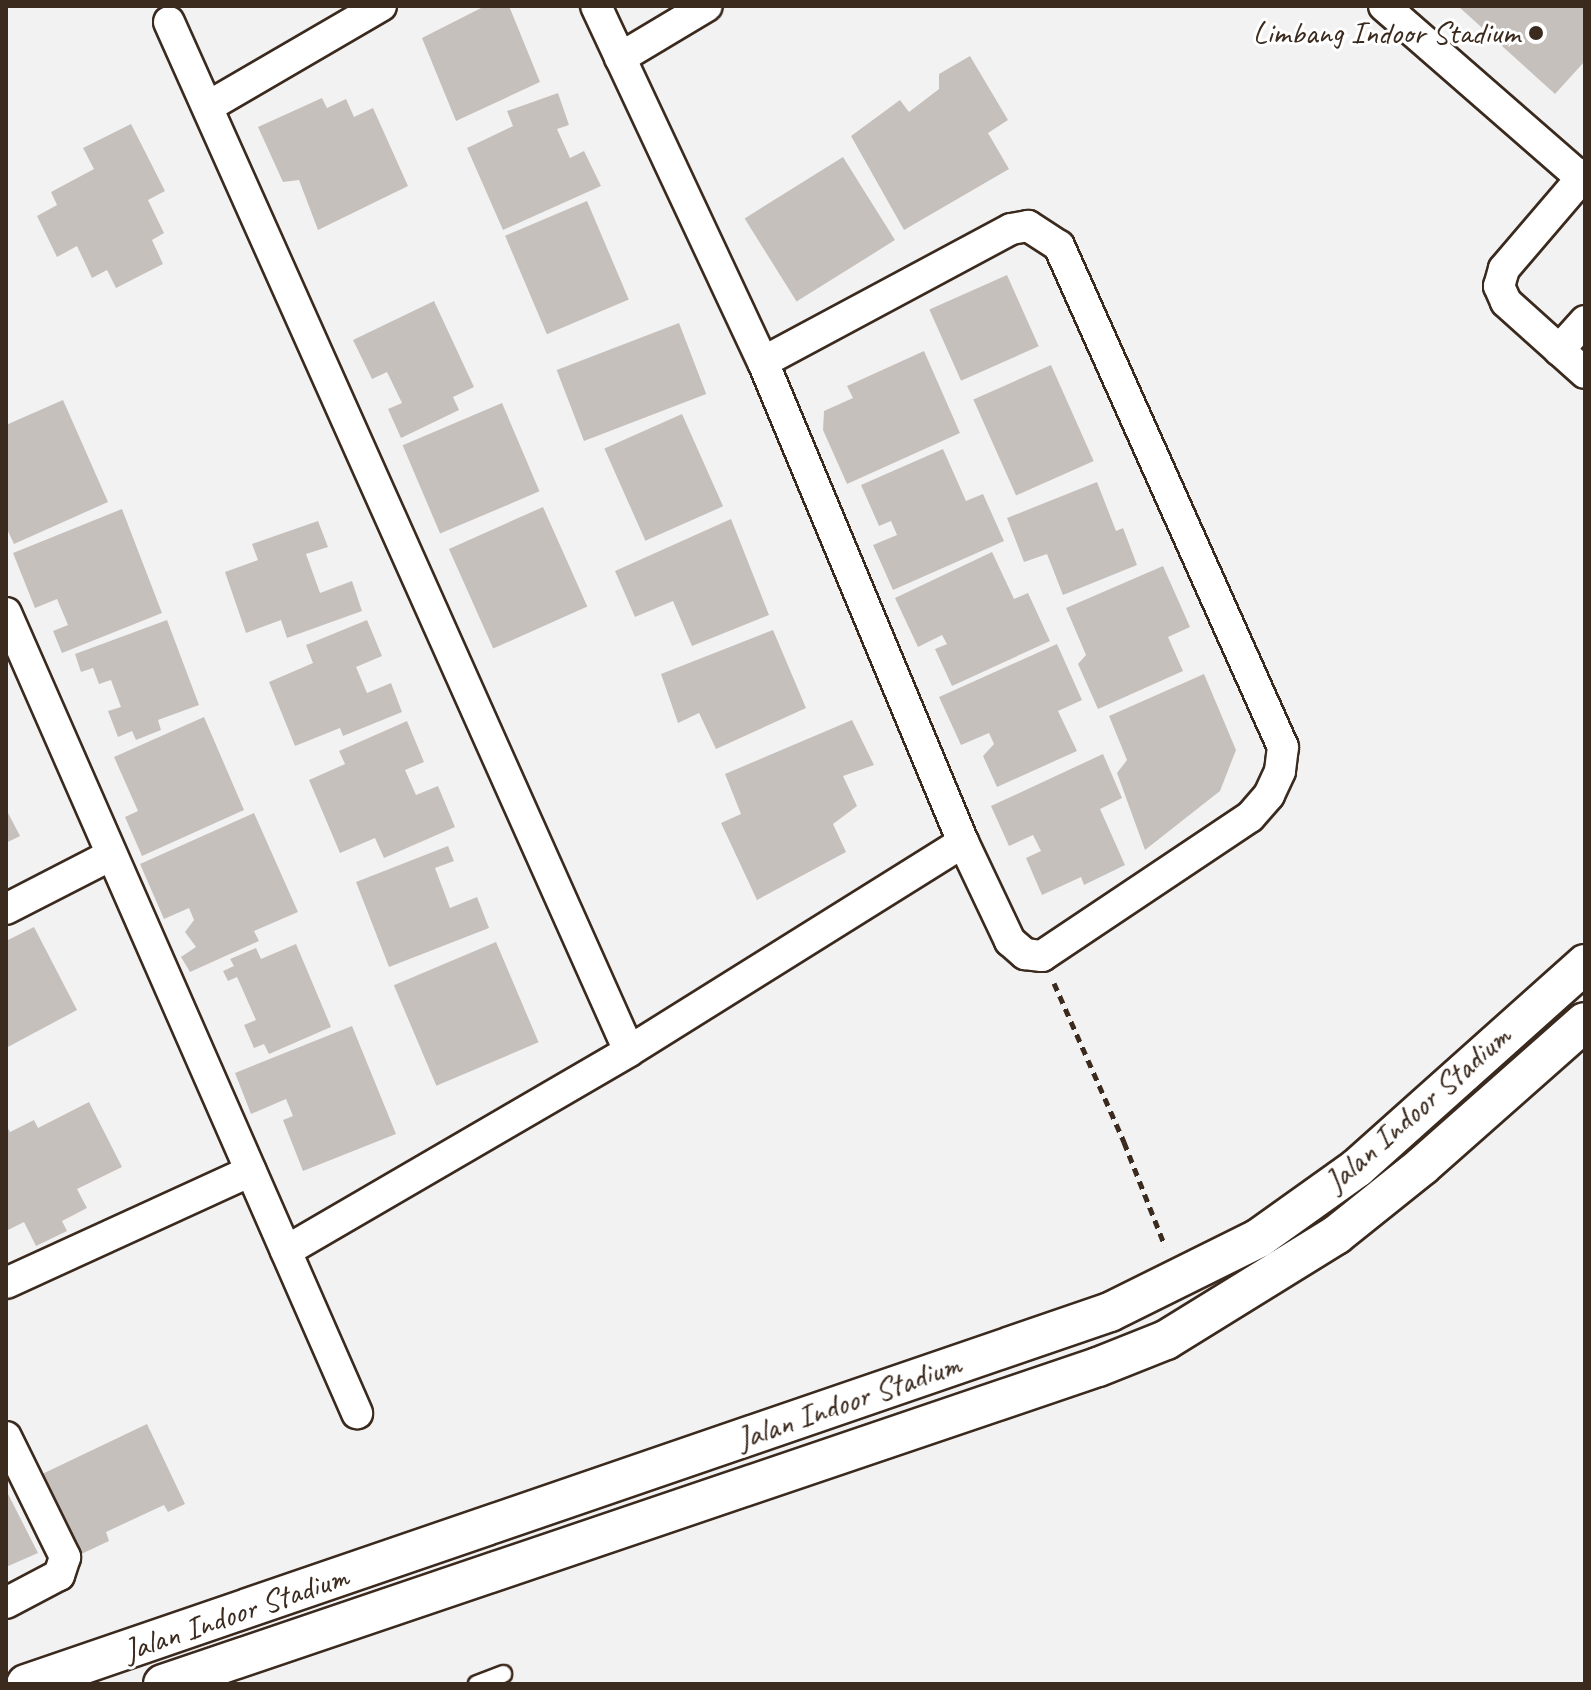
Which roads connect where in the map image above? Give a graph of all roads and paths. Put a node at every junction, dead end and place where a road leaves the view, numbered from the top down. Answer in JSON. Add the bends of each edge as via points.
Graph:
{"nodes":[{"id":1,"x":381,"y":6,"type":"edge"},
{"id":2,"x":596,"y":6,"type":"edge"},
{"id":3,"x":707,"y":6,"type":"edge"},
{"id":4,"x":1384,"y":6,"type":"edge"},
{"id":5,"x":169,"y":22,"type":"dead end"},
{"id":6,"x":620,"y":58,"type":"junction"},
{"id":7,"x":209,"y":106,"type":"junction"},
{"id":8,"x":1583,"y":176,"type":"edge"},
{"id":9,"x":1585,"y":321,"type":"edge"},
{"id":10,"x":1559,"y":350,"type":"junction"},
{"id":11,"x":763,"y":362,"type":"junction"},
{"id":12,"x":1585,"y":373,"type":"edge"},
{"id":13,"x":6,"y":613,"type":"edge"},
{"id":14,"x":963,"y":842,"type":"junction"},
{"id":15,"x":111,"y":855,"type":"junction"},
{"id":16,"x":6,"y":909,"type":"edge"},
{"id":17,"x":1042,"y":956,"type":"junction"},
{"id":18,"x":1585,"y":964,"type":"edge"},
{"id":19,"x":1585,"y":1022,"type":"edge"},
{"id":20,"x":629,"y":1051,"type":"junction"},
{"id":21,"x":251,"y":1171,"type":"junction"},
{"id":22,"x":286,"y":1251,"type":"junction"},
{"id":23,"x":1178,"y":1280,"type":"junction"},
{"id":24,"x":6,"y":1283,"type":"edge"},
{"id":25,"x":357,"y":1413,"type":"dead end"},
{"id":26,"x":6,"y":1437,"type":"edge"},
{"id":27,"x":6,"y":1603,"type":"edge"},
{"id":28,"x":503,"y":1674,"type":"dead end"},
{"id":29,"x":26,"y":1684,"type":"edge"},
{"id":30,"x":163,"y":1684,"type":"edge"},
{"id":31,"x":477,"y":1684,"type":"edge"}],
"edges":[{"from":1,"to":7,"type":"street"},
{"from":2,"to":6,"type":"street"},
{"from":3,"to":6,"type":"street"},
{"from":4,"to":8,"type":"street"},
{"from":5,"to":7,"type":"street"},
{"from":6,"to":11,"type":"street"},
{"from":7,"to":20,"type":"street"},
{"from":8,"to":10,"type":"street","via":[[1500,277],[1500,295]]},
{"from":9,"to":10,"type":"street"},
{"from":10,"to":12,"type":"street"},
{"from":11,"to":14,"type":"street"},
{"from":11,"to":17,"type":"street","via":[[1011,229],[1028,226],[1059,246],[1283,747],[1269,795],[1250,817]]},
{"from":13,"to":15,"type":"street"},
{"from":14,"to":17,"type":"street","via":[[1010,941],[1025,954]]},
{"from":14,"to":20,"type":"street"},
{"from":15,"to":16,"type":"street"},
{"from":15,"to":21,"type":"street"},
{"from":17,"to":23,"type":"path"},
{"from":18,"to":23,"type":"street","name":"Jalan Indoor Stadium","via":[[1357,1168],[1259,1238]]},
{"from":19,"to":30,"type":"street","name":"Jalan Indoor Stadium","via":[[1336,1235],[1166,1340]]},
{"from":20,"to":22,"type":"street"},
{"from":21,"to":22,"type":"street"},
{"from":21,"to":24,"type":"street"},
{"from":22,"to":25,"type":"street"},
{"from":23,"to":29,"type":"street","name":"Jalan Indoor Stadium","via":[[1095,1317]]},
{"from":26,"to":27,"type":"street","via":[[65,1557],[59,1575]]},
{"from":28,"to":31,"type":"lane"}]}
